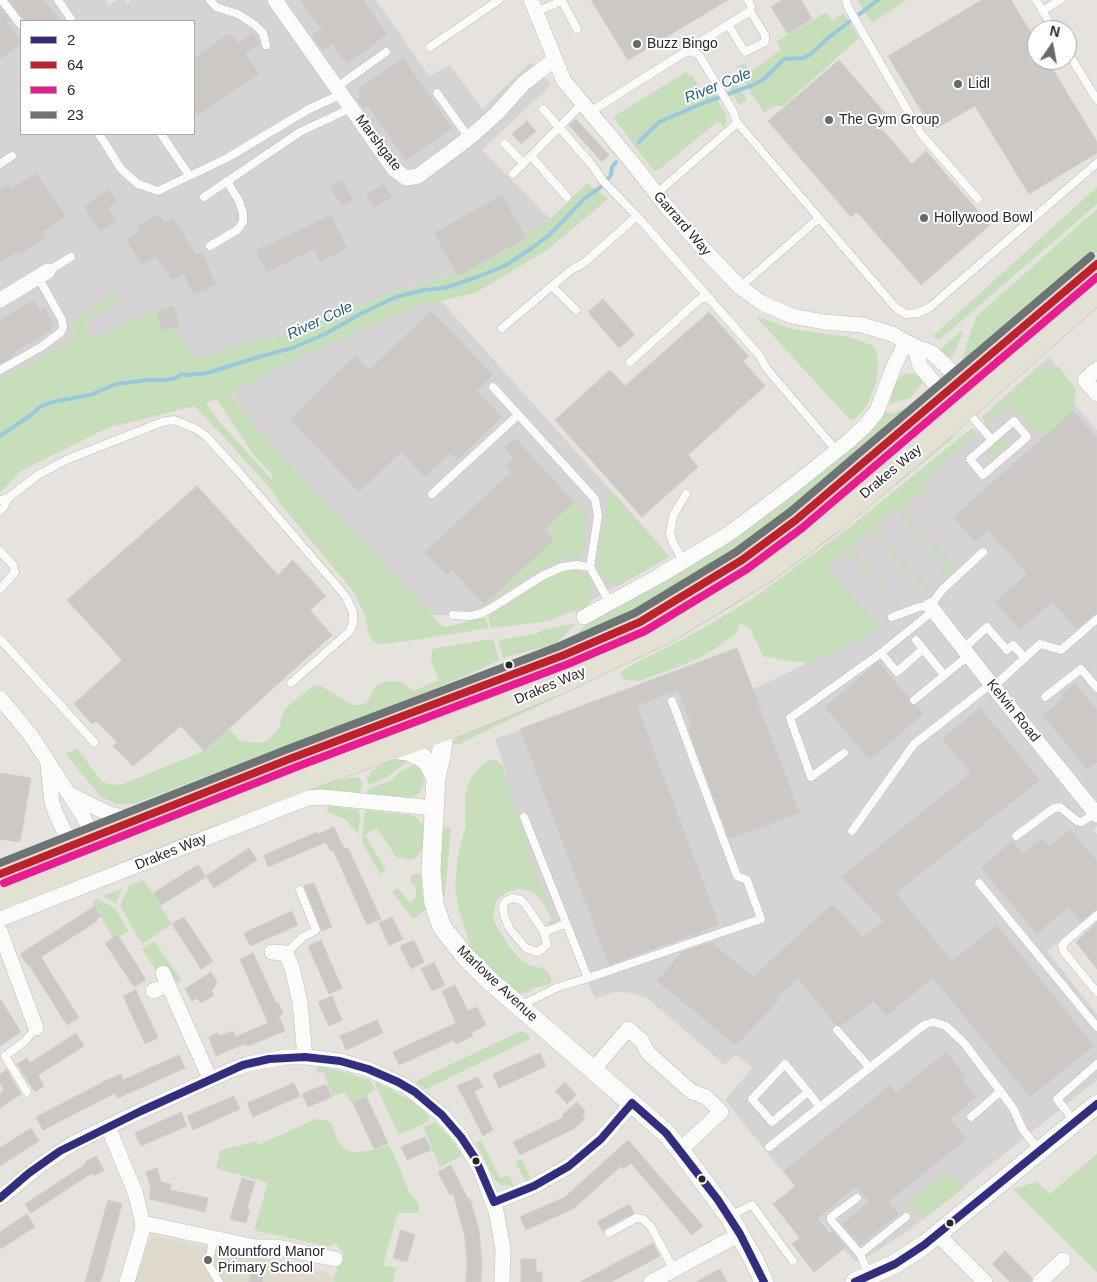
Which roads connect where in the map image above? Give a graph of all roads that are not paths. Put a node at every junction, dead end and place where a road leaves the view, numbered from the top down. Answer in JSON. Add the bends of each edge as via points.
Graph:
{"nodes":[{"id":1,"x":2,"y":0,"type":"edge"},
{"id":2,"x":58,"y":0,"type":"edge"},
{"id":3,"x":210,"y":0,"type":"edge"},
{"id":4,"x":275,"y":0,"type":"edge"},
{"id":5,"x":499,"y":0,"type":"edge"},
{"id":6,"x":748,"y":0,"type":"edge"},
{"id":7,"x":1036,"y":0,"type":"edge"},
{"id":8,"x":1060,"y":0,"type":"edge"},
{"id":9,"x":847,"y":3,"type":"edge"},
{"id":10,"x":533,"y":6,"type":"edge"},
{"id":11,"x":750,"y":11,"type":"junction"},
{"id":12,"x":1042,"y":11,"type":"junction"},
{"id":13,"x":71,"y":19,"type":"dead end"},
{"id":14,"x":1048,"y":20,"type":"edge"},
{"id":15,"x":20,"y":24,"type":"edge"},
{"id":16,"x":729,"y":26,"type":"junction"},
{"id":17,"x":578,"y":29,"type":"dead end"},
{"id":18,"x":266,"y":45,"type":"dead end"},
{"id":19,"x":430,"y":47,"type":"dead end"},
{"id":20,"x":693,"y":51,"type":"junction"},
{"id":21,"x":386,"y":52,"type":"dead end"},
{"id":22,"x":554,"y":60,"type":"junction"},
{"id":23,"x":1077,"y":67,"type":"edge"},
{"id":24,"x":339,"y":91,"type":"junction"},
{"id":25,"x":437,"y":93,"type":"dead end"},
{"id":26,"x":1097,"y":100,"type":"edge"},
{"id":27,"x":351,"y":108,"type":"junction"},
{"id":28,"x":586,"y":108,"type":"junction"},
{"id":29,"x":543,"y":109,"type":"dead end"},
{"id":30,"x":736,"y":121,"type":"junction"},
{"id":31,"x":559,"y":128,"type":"junction"},
{"id":32,"x":100,"y":135,"type":"edge"},
{"id":33,"x":162,"y":135,"type":"edge"},
{"id":34,"x":470,"y":138,"type":"junction"},
{"id":35,"x":505,"y":144,"type":"dead end"},
{"id":36,"x":12,"y":156,"type":"dead end"},
{"id":37,"x":531,"y":156,"type":"junction"},
{"id":38,"x":523,"y":163,"type":"junction"},
{"id":39,"x":1097,"y":163,"type":"edge"},
{"id":40,"x":0,"y":164,"type":"edge"},
{"id":41,"x":513,"y":174,"type":"dead end"},
{"id":42,"x":189,"y":175,"type":"junction"},
{"id":43,"x":227,"y":181,"type":"junction"},
{"id":44,"x":656,"y":194,"type":"junction"},
{"id":45,"x":204,"y":197,"type":"dead end"},
{"id":46,"x":567,"y":197,"type":"dead end"},
{"id":47,"x":978,"y":199,"type":"dead end"},
{"id":48,"x":637,"y":216,"type":"junction"},
{"id":49,"x":819,"y":218,"type":"junction"},
{"id":50,"x":210,"y":246,"type":"dead end"},
{"id":51,"x":71,"y":257,"type":"dead end"},
{"id":52,"x":1097,"y":264,"type":"edge"},
{"id":53,"x":43,"y":274,"type":"junction"},
{"id":54,"x":552,"y":286,"type":"junction"},
{"id":55,"x":740,"y":287,"type":"junction"},
{"id":56,"x":1097,"y":291,"type":"edge"},
{"id":57,"x":1,"y":297,"type":"edge"},
{"id":58,"x":709,"y":298,"type":"junction"},
{"id":59,"x":576,"y":310,"type":"dead end"},
{"id":60,"x":502,"y":328,"type":"dead end"},
{"id":61,"x":910,"y":344,"type":"junction"},
{"id":62,"x":630,"y":362,"type":"dead end"},
{"id":63,"x":1097,"y":369,"type":"edge"},
{"id":64,"x":0,"y":370,"type":"edge"},
{"id":65,"x":961,"y":380,"type":"junction"},
{"id":66,"x":493,"y":387,"type":"dead end"},
{"id":67,"x":1097,"y":394,"type":"edge"},
{"id":68,"x":944,"y":395,"type":"junction"},
{"id":69,"x":967,"y":407,"type":"junction"},
{"id":70,"x":518,"y":414,"type":"junction"},
{"id":71,"x":992,"y":440,"type":"junction"},
{"id":72,"x":838,"y":451,"type":"junction"},
{"id":73,"x":432,"y":494,"type":"dead end"},
{"id":74,"x":686,"y":494,"type":"dead end"},
{"id":75,"x":4,"y":499,"type":"edge"},
{"id":76,"x":0,"y":511,"type":"edge"},
{"id":77,"x":0,"y":551,"type":"edge"},
{"id":78,"x":982,"y":552,"type":"dead end"},
{"id":79,"x":684,"y":562,"type":"junction"},
{"id":80,"x":590,"y":567,"type":"junction"},
{"id":81,"x":0,"y":589,"type":"edge"},
{"id":82,"x":610,"y":603,"type":"junction"},
{"id":83,"x":932,"y":608,"type":"junction"},
{"id":84,"x":453,"y":615,"type":"dead end"},
{"id":85,"x":584,"y":617,"type":"dead end"},
{"id":86,"x":892,"y":617,"type":"dead end"},
{"id":87,"x":1097,"y":619,"type":"edge"},
{"id":88,"x":0,"y":639,"type":"edge"},
{"id":89,"x":916,"y":640,"type":"dead end"},
{"id":90,"x":923,"y":649,"type":"junction"},
{"id":91,"x":966,"y":652,"type":"junction"},
{"id":92,"x":881,"y":653,"type":"junction"},
{"id":93,"x":1025,"y":658,"type":"junction"},
{"id":94,"x":944,"y":675,"type":"junction"},
{"id":95,"x":291,"y":683,"type":"dead end"},
{"id":96,"x":992,"y":686,"type":"junction"},
{"id":97,"x":1097,"y":688,"type":"edge"},
{"id":98,"x":1046,"y":697,"type":"dead end"},
{"id":99,"x":0,"y":698,"type":"edge"},
{"id":100,"x":672,"y":700,"type":"dead end"},
{"id":101,"x":914,"y":700,"type":"dead end"},
{"id":102,"x":444,"y":730,"type":"junction"},
{"id":103,"x":94,"y":742,"type":"dead end"},
{"id":104,"x":322,"y":748,"type":"junction"},
{"id":105,"x":391,"y":749,"type":"junction"},
{"id":106,"x":844,"y":753,"type":"dead end"},
{"id":107,"x":48,"y":762,"type":"junction"},
{"id":108,"x":436,"y":777,"type":"junction"},
{"id":109,"x":68,"y":793,"type":"junction"},
{"id":110,"x":434,"y":808,"type":"junction"},
{"id":111,"x":1096,"y":814,"type":"edge"},
{"id":112,"x":524,"y":817,"type":"dead end"},
{"id":113,"x":136,"y":819,"type":"junction"},
{"id":114,"x":852,"y":831,"type":"dead end"},
{"id":115,"x":92,"y":836,"type":"junction"},
{"id":116,"x":1016,"y":836,"type":"dead end"},
{"id":117,"x":71,"y":845,"type":"junction"},
{"id":118,"x":88,"y":863,"type":"junction"},
{"id":119,"x":0,"y":874,"type":"edge"},
{"id":120,"x":979,"y":884,"type":"dead end"},
{"id":121,"x":300,"y":890,"type":"dead end"},
{"id":122,"x":0,"y":898,"type":"edge"},
{"id":123,"x":1097,"y":915,"type":"edge"},
{"id":124,"x":0,"y":919,"type":"edge"},
{"id":125,"x":565,"y":924,"type":"junction"},
{"id":126,"x":0,"y":931,"type":"edge"},
{"id":127,"x":544,"y":932,"type":"junction"},
{"id":128,"x":279,"y":952,"type":"joint"},
{"id":129,"x":588,"y":978,"type":"junction"},
{"id":130,"x":153,"y":991,"type":"dead end"},
{"id":131,"x":1097,"y":992,"type":"edge"},
{"id":132,"x":520,"y":1006,"type":"junction"},
{"id":133,"x":1097,"y":1027,"type":"edge"},
{"id":134,"x":36,"y":1028,"type":"joint"},
{"id":135,"x":837,"y":1030,"type":"dead end"},
{"id":136,"x":305,"y":1057,"type":"junction"},
{"id":137,"x":1097,"y":1064,"type":"edge"},
{"id":138,"x":869,"y":1068,"type":"junction"},
{"id":139,"x":593,"y":1070,"type":"junction"},
{"id":140,"x":210,"y":1079,"type":"junction"},
{"id":141,"x":1001,"y":1091,"type":"junction"},
{"id":142,"x":27,"y":1092,"type":"dead end"},
{"id":143,"x":808,"y":1092,"type":"junction"},
{"id":144,"x":632,"y":1103,"type":"junction"},
{"id":145,"x":1097,"y":1104,"type":"edge"},
{"id":146,"x":820,"y":1107,"type":"junction"},
{"id":147,"x":971,"y":1117,"type":"dead end"},
{"id":148,"x":1075,"y":1122,"type":"junction"},
{"id":149,"x":108,"y":1127,"type":"junction"},
{"id":150,"x":769,"y":1147,"type":"dead end"},
{"id":151,"x":680,"y":1150,"type":"junction"},
{"id":152,"x":1040,"y":1151,"type":"junction"},
{"id":153,"x":0,"y":1198,"type":"edge"},
{"id":154,"x":858,"y":1198,"type":"dead end"},
{"id":155,"x":494,"y":1202,"type":"junction"},
{"id":156,"x":729,"y":1216,"type":"junction"},
{"id":157,"x":906,"y":1218,"type":"dead end"},
{"id":158,"x":143,"y":1223,"type":"junction"},
{"id":159,"x":609,"y":1233,"type":"dead end"},
{"id":160,"x":740,"y":1234,"type":"junction"},
{"id":161,"x":937,"y":1234,"type":"junction"},
{"id":162,"x":214,"y":1238,"type":"junction"},
{"id":163,"x":860,"y":1254,"type":"junction"},
{"id":164,"x":335,"y":1259,"type":"dead end"},
{"id":165,"x":1063,"y":1260,"type":"dead end"},
{"id":166,"x":793,"y":1261,"type":"dead end"},
{"id":167,"x":674,"y":1270,"type":"junction"},
{"id":168,"x":862,"y":1279,"type":"edge"},
{"id":169,"x":127,"y":1282,"type":"edge"},
{"id":170,"x":219,"y":1282,"type":"edge"},
{"id":171,"x":502,"y":1282,"type":"edge"},
{"id":172,"x":651,"y":1282,"type":"edge"},
{"id":173,"x":764,"y":1282,"type":"edge"},
{"id":174,"x":985,"y":1282,"type":"edge"},
{"id":175,"x":1040,"y":1282,"type":"edge"}],
"edges":[{"from":1,"to":15,"type":"lane"},
{"from":2,"to":13,"type":"lane"},
{"from":3,"to":18,"type":"lane","via":[[216,7],[238,14],[255,25],[263,33]]},
{"from":4,"to":24,"type":"street","name":"Marshgate"},
{"from":5,"to":19,"type":"lane"},
{"from":6,"to":11,"type":"lane"},
{"from":7,"to":12,"type":"lane"},
{"from":8,"to":12,"type":"lane"},
{"from":9,"to":47,"type":"lane","via":[[921,134]]},
{"from":10,"to":17,"type":"lane","via":[[562,1]]},
{"from":10,"to":22,"type":"street","name":"Garrard Way"},
{"from":11,"to":16,"type":"lane"},
{"from":11,"to":16,"type":"lane","via":[[765,35],[765,42],[745,52]]},
{"from":12,"to":14,"type":"lane"},
{"from":16,"to":20,"type":"lane","via":[[697,44]]},
{"from":20,"to":28,"type":"lane","via":[[682,54]]},
{"from":20,"to":30,"type":"lane","via":[[699,55]]},
{"from":21,"to":24,"type":"lane"},
{"from":22,"to":28,"type":"street","name":"Garrard Way","via":[[564,81]]},
{"from":22,"to":34,"type":"street","name":"Marshgate","via":[[524,83]]},
{"from":23,"to":26,"type":"lane"},
{"from":24,"to":27,"type":"street","name":"Marshgate"},
{"from":24,"to":42,"type":"lane","via":[[228,158]]},
{"from":25,"to":34,"type":"lane"},
{"from":27,"to":34,"type":"street","name":"Marshgate","via":[[394,169],[406,178],[418,176]]},
{"from":27,"to":43,"type":"lane","via":[[300,132]]},
{"from":28,"to":31,"type":"lane"},
{"from":28,"to":44,"type":"street","name":"Garrard Way"},
{"from":29,"to":31,"type":"lane"},
{"from":30,"to":44,"type":"lane","via":[[736,125]]},
{"from":30,"to":49,"type":"lane"},
{"from":31,"to":37,"type":"lane"},
{"from":31,"to":48,"type":"lane"},
{"from":32,"to":42,"type":"lane","via":[[121,169],[138,184],[158,190]]},
{"from":33,"to":42,"type":"lane"},
{"from":35,"to":38,"type":"lane"},
{"from":36,"to":40,"type":"lane"},
{"from":37,"to":38,"type":"lane"},
{"from":37,"to":46,"type":"lane"},
{"from":38,"to":41,"type":"lane"},
{"from":39,"to":49,"type":"lane","via":[[929,308],[912,314],[896,308]]},
{"from":43,"to":45,"type":"lane"},
{"from":43,"to":50,"type":"lane","via":[[239,201],[243,222],[237,230]]},
{"from":44,"to":55,"type":"street","name":"Garrard Way"},
{"from":48,"to":54,"type":"lane","via":[[584,263]]},
{"from":48,"to":58,"type":"lane"},
{"from":49,"to":55,"type":"lane"},
{"from":51,"to":53,"type":"lane"},
{"from":52,"to":65,"type":"main road","name":"Drakes Way"},
{"from":53,"to":57,"type":"street"},
{"from":53,"to":64,"type":"lane","via":[[62,320],[61,332]]},
{"from":54,"to":59,"type":"lane"},
{"from":54,"to":60,"type":"lane"},
{"from":55,"to":61,"type":"street","name":"Garrard Way","via":[[762,303],[792,316],[868,326]]},
{"from":56,"to":69,"type":"main road","name":"Drakes Way"},
{"from":58,"to":62,"type":"lane","via":[[701,298]]},
{"from":58,"to":72,"type":"lane"},
{"from":61,"to":65,"type":"street","name":"Garrard Way","via":[[932,353]]},
{"from":61,"to":68,"type":"street","via":[[920,366]]},
{"from":61,"to":72,"type":"street","via":[[894,366],[877,411]]},
{"from":63,"to":67,"type":"street","via":[[1085,380]]},
{"from":65,"to":68,"type":"main road","name":"Drakes Way"},
{"from":65,"to":69,"type":"main road"},
{"from":66,"to":70,"type":"lane"},
{"from":68,"to":69,"type":"main road"},
{"from":68,"to":104,"type":"main road","name":"Drakes Way","via":[[772,539],[648,618],[564,655]]},
{"from":69,"to":71,"type":"lane"},
{"from":69,"to":102,"type":"main road","name":"Drakes Way","via":[[835,519],[768,569],[622,654]]},
{"from":70,"to":73,"type":"lane"},
{"from":70,"to":80,"type":"lane","via":[[595,499],[598,516]]},
{"from":71,"to":71,"type":"lane","via":[[970,459],[983,475],[1028,437],[1014,422]]},
{"from":72,"to":79,"type":"street","via":[[730,533]]},
{"from":74,"to":79,"type":"lane","via":[[673,516],[670,533]]},
{"from":75,"to":76,"type":"lane","via":[[4,507]]},
{"from":75,"to":95,"type":"lane","via":[[66,460],[138,430],[174,420],[196,429],[238,471],[336,585],[353,612],[350,631]]},
{"from":77,"to":81,"type":"lane","via":[[15,572]]},
{"from":78,"to":83,"type":"lane","via":[[942,589]]},
{"from":79,"to":82,"type":"street"},
{"from":80,"to":82,"type":"lane"},
{"from":80,"to":84,"type":"lane","via":[[562,567],[479,614]]},
{"from":82,"to":85,"type":"street"},
{"from":83,"to":86,"type":"lane","via":[[919,607]]},
{"from":83,"to":91,"type":"street","name":"Kelvin Road"},
{"from":83,"to":92,"type":"lane"},
{"from":87,"to":93,"type":"lane","via":[[1061,650],[1040,644]]},
{"from":88,"to":103,"type":"lane"},
{"from":89,"to":90,"type":"lane"},
{"from":90,"to":92,"type":"lane","via":[[897,672]]},
{"from":90,"to":94,"type":"lane"},
{"from":91,"to":93,"type":"lane","via":[[987,627],[1007,650],[1013,644]]},
{"from":91,"to":94,"type":"lane"},
{"from":91,"to":96,"type":"street","name":"Kelvin Road"},
{"from":92,"to":106,"type":"lane","via":[[790,718],[811,777]]},
{"from":93,"to":96,"type":"lane"},
{"from":94,"to":101,"type":"lane"},
{"from":96,"to":111,"type":"street","name":"Kelvin Road"},
{"from":96,"to":114,"type":"lane","via":[[914,744]]},
{"from":97,"to":98,"type":"lane","via":[[1081,669]]},
{"from":99,"to":107,"type":"street"},
{"from":100,"to":129,"type":"lane","via":[[737,876],[747,880],[761,920]]},
{"from":102,"to":104,"type":"main road","via":[[426,722],[360,743]]},
{"from":102,"to":105,"type":"main road","name":"Drakes Way"},
{"from":102,"to":108,"type":"street","name":"Marlowe Avenue"},
{"from":104,"to":113,"type":"main road","name":"Drakes Way"},
{"from":105,"to":108,"type":"street","via":[[420,756]]},
{"from":105,"to":118,"type":"main road","name":"Drakes Way"},
{"from":107,"to":109,"type":"street"},
{"from":107,"to":117,"type":"street","via":[[52,802]]},
{"from":108,"to":110,"type":"street","name":"Marlowe Avenue"},
{"from":109,"to":113,"type":"street","via":[[109,814]]},
{"from":109,"to":115,"type":"street"},
{"from":110,"to":124,"type":"street","name":"Drakes Way","via":[[308,798]]},
{"from":110,"to":132,"type":"street","name":"Marlowe Avenue","via":[[431,883],[439,920],[464,956]]},
{"from":111,"to":116,"type":"lane","via":[[1082,822],[1060,807],[1054,808]]},
{"from":112,"to":125,"type":"lane"},
{"from":113,"to":115,"type":"main road","name":"Drakes Way"},
{"from":115,"to":117,"type":"main road","name":"Drakes Way"},
{"from":115,"to":118,"type":"main road"},
{"from":117,"to":118,"type":"main road"},
{"from":117,"to":119,"type":"main road","name":"Drakes Way"},
{"from":118,"to":122,"type":"main road","name":"Drakes Way"},
{"from":120,"to":133,"type":"lane"},
{"from":121,"to":128,"type":"lane","via":[[316,930]]},
{"from":123,"to":131,"type":"lane","via":[[1062,946]]},
{"from":125,"to":127,"type":"lane"},
{"from":125,"to":129,"type":"lane"},
{"from":126,"to":134,"type":"street"},
{"from":127,"to":127,"type":"lane","via":[[525,904],[512,898],[506,901],[503,906],[509,928],[526,948],[537,952],[542,949],[547,944]]},
{"from":128,"to":136,"type":"street","via":[[294,974]]},
{"from":129,"to":132,"type":"lane","via":[[556,988]]},
{"from":130,"to":140,"type":"street","via":[[165,979]]},
{"from":132,"to":139,"type":"street","name":"Marlowe Avenue"},
{"from":134,"to":142,"type":"lane","via":[[5,1056]]},
{"from":135,"to":138,"type":"lane"},
{"from":136,"to":140,"type":"street","via":[[248,1064]]},
{"from":136,"to":155,"type":"street","via":[[340,1061],[368,1069],[423,1098],[450,1123],[469,1148]]},
{"from":137,"to":148,"type":"lane","via":[[1057,1099]]},
{"from":138,"to":141,"type":"lane","via":[[924,1024],[938,1023],[954,1033]]},
{"from":138,"to":146,"type":"lane"},
{"from":139,"to":144,"type":"street","name":"Marlowe Avenue"},
{"from":139,"to":151,"type":"street","via":[[628,1029],[642,1041],[648,1053],[692,1092],[706,1097],[721,1112]]},
{"from":140,"to":149,"type":"street"},
{"from":141,"to":147,"type":"lane"},
{"from":141,"to":152,"type":"lane","via":[[1023,1130]]},
{"from":143,"to":143,"type":"lane","via":[[785,1064],[752,1099],[772,1122]]},
{"from":143,"to":146,"type":"lane"},
{"from":144,"to":151,"type":"street","name":"Marlowe Avenue","via":[[656,1123]]},
{"from":144,"to":155,"type":"street","via":[[601,1139],[569,1166],[534,1186]]},
{"from":145,"to":148,"type":"street"},
{"from":146,"to":150,"type":"lane"},
{"from":148,"to":152,"type":"street"},
{"from":149,"to":153,"type":"street","via":[[51,1157]]},
{"from":149,"to":158,"type":"street","via":[[140,1204]]},
{"from":151,"to":156,"type":"street","name":"Marlowe Avenue"},
{"from":152,"to":161,"type":"street"},
{"from":154,"to":163,"type":"lane","via":[[830,1219]]},
{"from":155,"to":171,"type":"street","via":[[503,1249]]},
{"from":156,"to":160,"type":"street","name":"Marlowe Avenue"},
{"from":156,"to":166,"type":"lane","via":[[752,1205]]},
{"from":157,"to":163,"type":"lane"},
{"from":158,"to":162,"type":"street"},
{"from":158,"to":169,"type":"street"},
{"from":159,"to":167,"type":"lane","via":[[636,1218],[643,1219],[651,1226]]},
{"from":160,"to":167,"type":"street"},
{"from":160,"to":173,"type":"street","name":"Marlowe Avenue"},
{"from":161,"to":168,"type":"street","via":[[909,1255]]},
{"from":161,"to":174,"type":"street"},
{"from":162,"to":164,"type":"street"},
{"from":162,"to":170,"type":"lane","via":[[208,1264]]},
{"from":163,"to":168,"type":"lane"},
{"from":165,"to":175,"type":"street"},
{"from":167,"to":172,"type":"street"}]}
